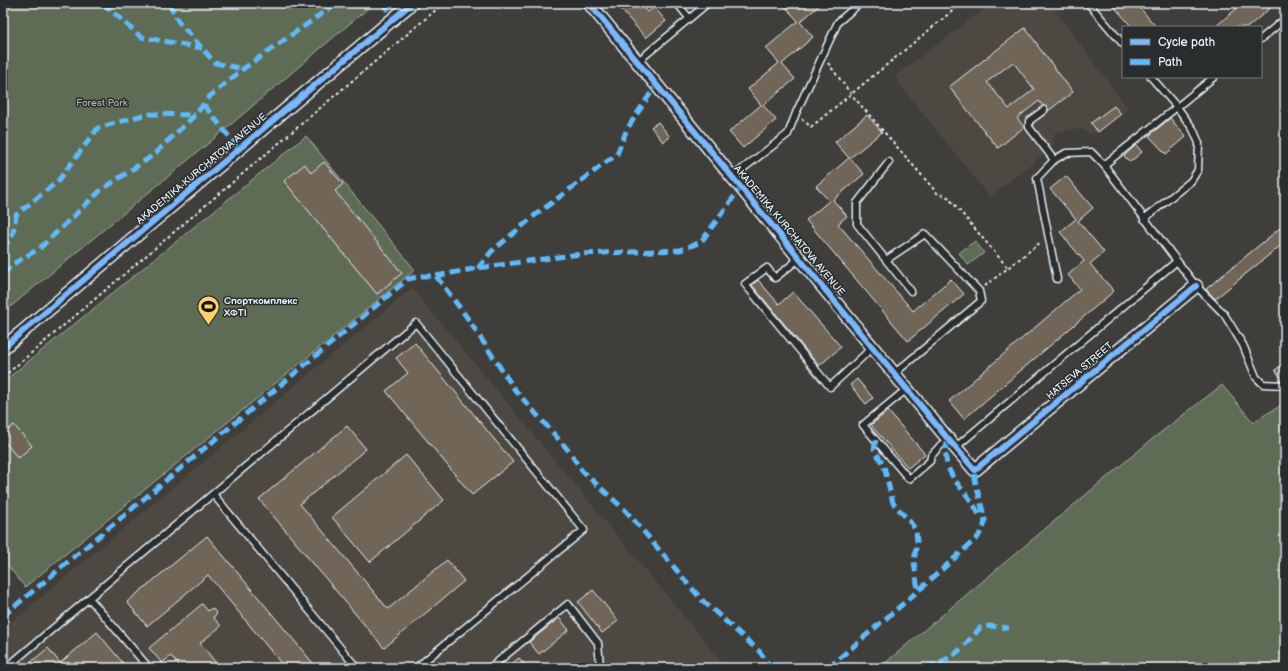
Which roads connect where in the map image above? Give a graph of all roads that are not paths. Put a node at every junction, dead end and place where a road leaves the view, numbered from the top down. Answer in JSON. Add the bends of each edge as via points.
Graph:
{"nodes":[{"id":1,"x":412,"y":3,"type":"edge"},
{"id":2,"x":589,"y":3,"type":"edge"},
{"id":3,"x":677,"y":3,"type":"edge"},
{"id":4,"x":708,"y":3,"type":"edge"},
{"id":5,"x":860,"y":3,"type":"edge"},
{"id":6,"x":1088,"y":3,"type":"edge"},
{"id":7,"x":689,"y":18,"type":"junction"},
{"id":8,"x":1285,"y":19,"type":"edge"},
{"id":9,"x":1262,"y":38,"type":"edge"},
{"id":10,"x":1122,"y":43,"type":"edge"},
{"id":11,"x":637,"y":62,"type":"junction"},
{"id":12,"x":1152,"y":78,"type":"edge"},
{"id":13,"x":1213,"y":78,"type":"edge"},
{"id":14,"x":1177,"y":107,"type":"junction"},
{"id":15,"x":1044,"y":110,"type":"dead end"},
{"id":16,"x":1054,"y":160,"type":"junction"},
{"id":17,"x":889,"y":162,"type":"dead end"},
{"id":18,"x":1104,"y":165,"type":"junction"},
{"id":19,"x":732,"y":178,"type":"junction"},
{"id":20,"x":1144,"y":219,"type":"junction"},
{"id":21,"x":800,"y":258,"type":"junction"},
{"id":22,"x":886,"y":260,"type":"junction"},
{"id":23,"x":1177,"y":261,"type":"junction"},
{"id":24,"x":1058,"y":279,"type":"dead end"},
{"id":25,"x":1196,"y":286,"type":"junction"},
{"id":26,"x":911,"y":291,"type":"dead end"},
{"id":27,"x":873,"y":347,"type":"junction"},
{"id":28,"x":3,"y":348,"type":"edge"},
{"id":29,"x":895,"y":373,"type":"junction"},
{"id":30,"x":1285,"y":383,"type":"edge"},
{"id":31,"x":908,"y":388,"type":"junction"},
{"id":32,"x":952,"y":443,"type":"junction"},
{"id":33,"x":976,"y":470,"type":"joint"},
{"id":34,"x":213,"y":494,"type":"junction"},
{"id":35,"x":89,"y":598,"type":"junction"},
{"id":36,"x":6,"y":668,"type":"edge"},
{"id":37,"x":148,"y":668,"type":"edge"},
{"id":38,"x":357,"y":668,"type":"edge"},
{"id":39,"x":416,"y":668,"type":"edge"},
{"id":40,"x":490,"y":668,"type":"edge"},
{"id":41,"x":599,"y":668,"type":"edge"}],
"edges":[{"from":1,"to":28,"type":"street","name":"AKADEMIKA KURCHATOVA AVENUE"},
{"from":2,"to":11,"type":"street","name":"AKADEMIKA KURCHATOVA AVENUE"},
{"from":3,"to":7,"type":"lane"},
{"from":4,"to":7,"type":"lane"},
{"from":5,"to":19,"type":"lane","via":[[838,22],[788,134]]},
{"from":6,"to":10,"type":"lane"},
{"from":7,"to":11,"type":"lane"},
{"from":8,"to":9,"type":"lane"},
{"from":11,"to":19,"type":"street","name":"AKADEMIKA KURCHATOVA AVENUE"},
{"from":12,"to":14,"type":"lane"},
{"from":13,"to":14,"type":"lane"},
{"from":14,"to":18,"type":"lane"},
{"from":14,"to":20,"type":"lane","via":[[1193,129],[1199,143],[1198,170],[1191,181]]},
{"from":15,"to":16,"type":"lane","via":[[1029,121],[1030,127]]},
{"from":16,"to":18,"type":"lane","via":[[1066,153],[1091,152]]},
{"from":16,"to":24,"type":"lane","via":[[1037,178]]},
{"from":17,"to":22,"type":"lane","via":[[857,203],[857,224]]},
{"from":18,"to":20,"type":"lane"},
{"from":19,"to":21,"type":"street","name":"AKADEMIKA KURCHATOVA AVENUE"},
{"from":20,"to":23,"type":"lane"},
{"from":21,"to":27,"type":"street","name":"AKADEMIKA KURCHATOVA AVENUE"},
{"from":21,"to":27,"type":"lane","via":[[775,278],[767,268],[745,284],[830,387]]},
{"from":22,"to":26,"type":"lane"},
{"from":22,"to":29,"type":"lane","via":[[925,234],[979,291],[981,301]]},
{"from":23,"to":25,"type":"lane"},
{"from":23,"to":32,"type":"lane"},
{"from":25,"to":30,"type":"lane","via":[[1224,314],[1243,345],[1256,377],[1263,384]]},
{"from":25,"to":33,"type":"street","name":"HATSEVA STREET"},
{"from":27,"to":29,"type":"street","name":"AKADEMIKA KURCHATOVA AVENUE"},
{"from":29,"to":31,"type":"street","name":"AKADEMIKA KURCHATOVA AVENUE"},
{"from":31,"to":32,"type":"street","name":"AKADEMIKA KURCHATOVA AVENUE"},
{"from":31,"to":32,"type":"lane","via":[[863,425],[909,479],[930,461],[940,446]]},
{"from":32,"to":33,"type":"street","name":"AKADEMIKA KURCHATOVA AVENUE"},
{"from":34,"to":35,"type":"lane"},
{"from":34,"to":38,"type":"lane"},
{"from":34,"to":39,"type":"lane","via":[[416,323],[584,530]]},
{"from":35,"to":36,"type":"lane"},
{"from":35,"to":37,"type":"lane"},
{"from":40,"to":41,"type":"lane","via":[[568,604],[598,643]]}]}
